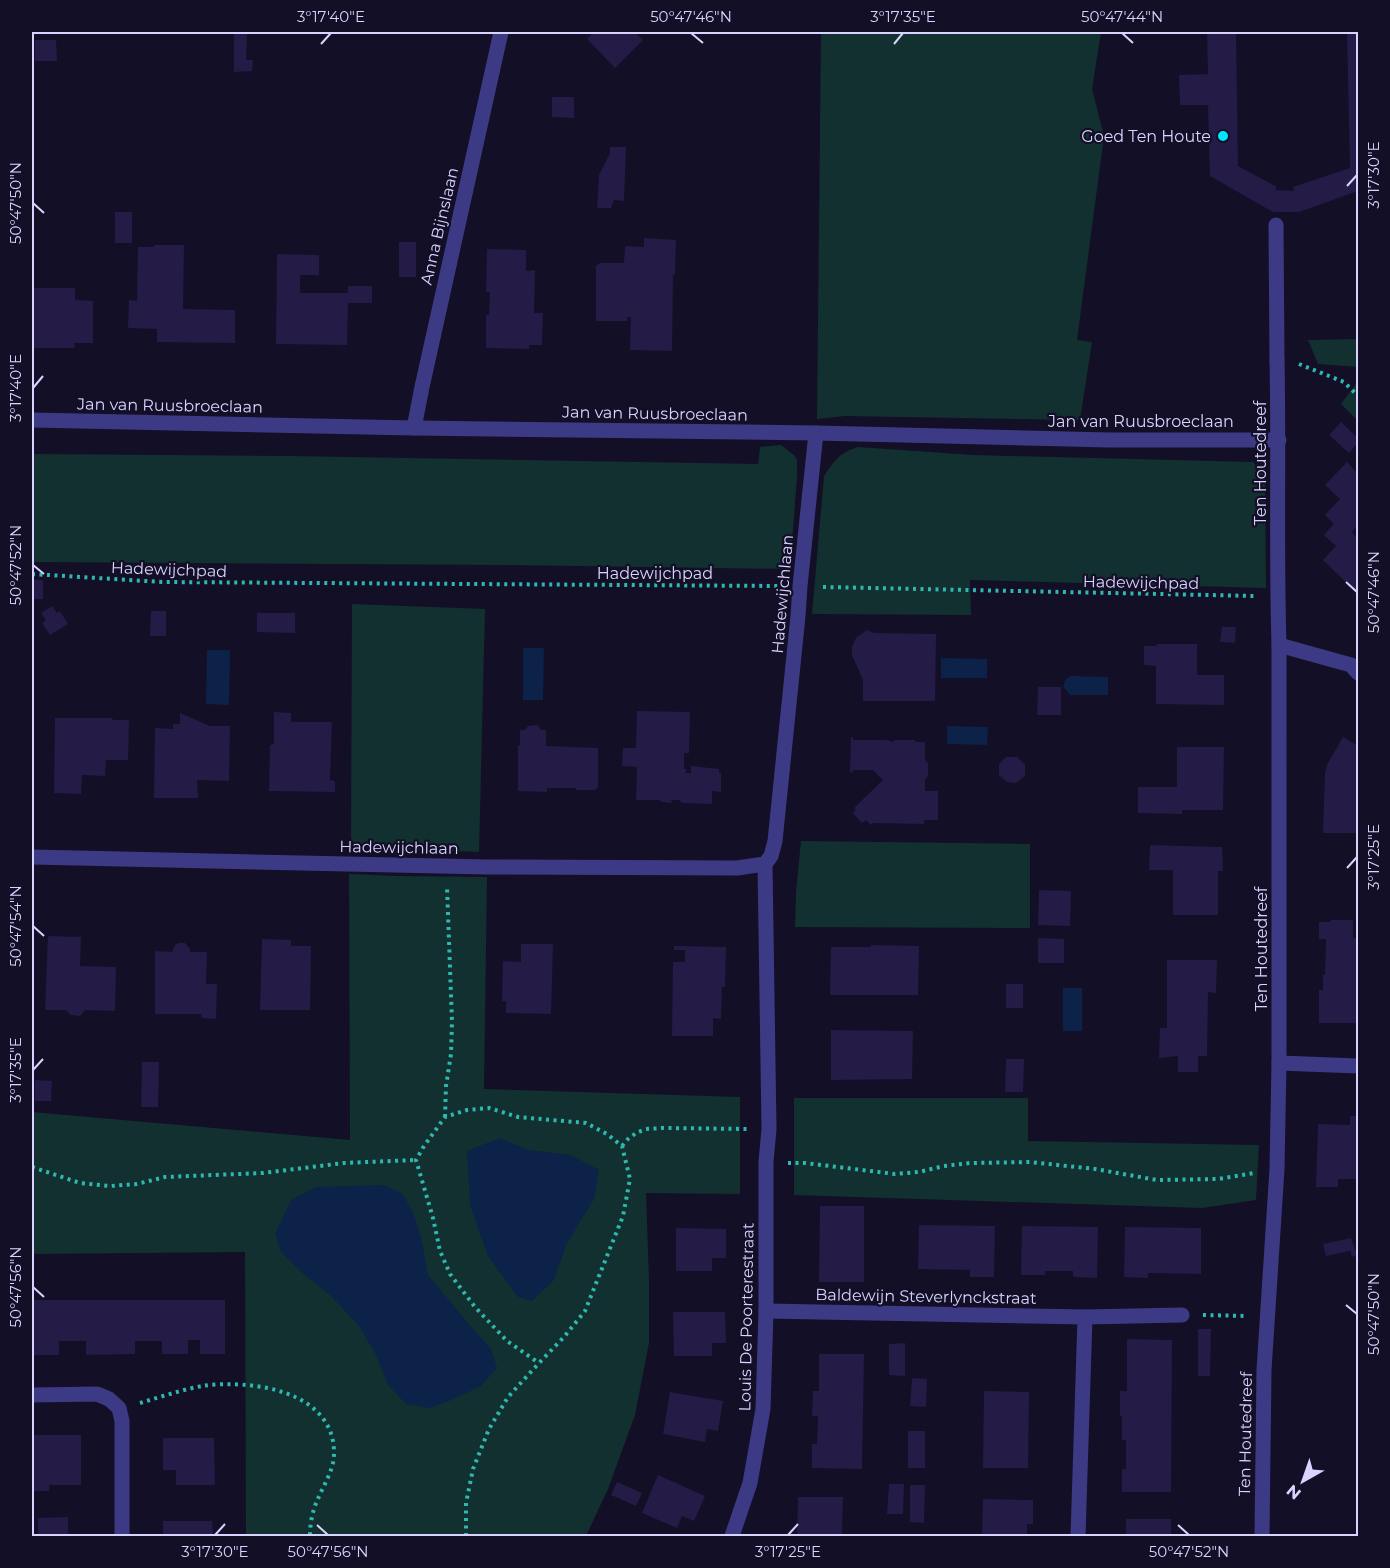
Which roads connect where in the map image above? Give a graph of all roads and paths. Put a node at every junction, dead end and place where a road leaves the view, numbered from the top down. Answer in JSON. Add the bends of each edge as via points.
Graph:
{"nodes":[{"id":1,"x":501,"y":32,"type":"edge"},
{"id":2,"x":1276,"y":225,"type":"dead end"},
{"id":3,"x":1277,"y":360,"type":"junction"},
{"id":4,"x":1359,"y":396,"type":"edge"},
{"id":5,"x":32,"y":420,"type":"edge"},
{"id":6,"x":414,"y":428,"type":"junction"},
{"id":7,"x":816,"y":433,"type":"junction"},
{"id":8,"x":1279,"y":440,"type":"junction"},
{"id":9,"x":32,"y":574,"type":"edge"},
{"id":10,"x":800,"y":586,"type":"junction"},
{"id":11,"x":1278,"y":598,"type":"junction"},
{"id":12,"x":1279,"y":645,"type":"junction"},
{"id":13,"x":1359,"y":673,"type":"edge"},
{"id":14,"x":32,"y":857,"type":"edge"},
{"id":15,"x":765,"y":864,"type":"junction"},
{"id":16,"x":445,"y":866,"type":"junction"},
{"id":17,"x":1279,"y":1063,"type":"junction"},
{"id":18,"x":1359,"y":1066,"type":"edge"},
{"id":19,"x":769,"y":1094,"type":"joint"},
{"id":20,"x":445,"y":1117,"type":"junction"},
{"id":21,"x":769,"y":1129,"type":"junction"},
{"id":22,"x":622,"y":1146,"type":"junction"},
{"id":23,"x":416,"y":1160,"type":"junction"},
{"id":24,"x":766,"y":1162,"type":"junction"},
{"id":25,"x":32,"y":1167,"type":"edge"},
{"id":26,"x":1277,"y":1169,"type":"junction"},
{"id":27,"x":766,"y":1311,"type":"junction"},
{"id":28,"x":1182,"y":1315,"type":"joint"},
{"id":29,"x":1268,"y":1316,"type":"junction"},
{"id":30,"x":1085,"y":1317,"type":"junction"},
{"id":31,"x":539,"y":1363,"type":"junction"},
{"id":32,"x":32,"y":1395,"type":"edge"},
{"id":33,"x":119,"y":1408,"type":"junction"},
{"id":34,"x":122,"y":1536,"type":"edge"},
{"id":35,"x":310,"y":1536,"type":"edge"},
{"id":36,"x":466,"y":1536,"type":"edge"},
{"id":37,"x":732,"y":1536,"type":"edge"},
{"id":38,"x":1078,"y":1536,"type":"edge"},
{"id":39,"x":1262,"y":1536,"type":"edge"}],
"edges":[{"from":1,"to":6,"type":"street","name":"Anna Bijnslaan"},
{"from":2,"to":3,"type":"street","name":"Ten Houtedreef"},
{"from":3,"to":4,"type":"path","via":[[1300,364],[1344,382]]},
{"from":3,"to":8,"type":"street","name":"Ten Houtedreef"},
{"from":5,"to":6,"type":"street","name":"Jan van Ruusbroeclaan"},
{"from":6,"to":7,"type":"street","name":"Jan van Ruusbroeclaan"},
{"from":7,"to":8,"type":"street","name":"Jan van Ruusbroeclaan"},
{"from":7,"to":10,"type":"street","name":"Hadewijchlaan"},
{"from":8,"to":11,"type":"street","name":"Ten Houtedreef"},
{"from":9,"to":10,"type":"path","name":"Hadewijchpad","via":[[162,582]]},
{"from":10,"to":11,"type":"path","name":"Hadewijchpad"},
{"from":10,"to":15,"type":"street","name":"Hadewijchlaan","via":[[775,841]]},
{"from":11,"to":12,"type":"street","name":"Ten Houtedreef"},
{"from":12,"to":13,"type":"street","via":[[1351,665]]},
{"from":12,"to":17,"type":"street","name":"Ten Houtedreef"},
{"from":14,"to":16,"type":"street","name":"Hadewijchlaan"},
{"from":15,"to":16,"type":"street","name":"Hadewijchlaan","via":[[736,868]]},
{"from":15,"to":19,"type":"street","name":"Hadewijchlaan"},
{"from":16,"to":20,"type":"path","via":[[452,1022]]},
{"from":17,"to":18,"type":"street"},
{"from":17,"to":26,"type":"street","name":"Ten Houtedreef"},
{"from":19,"to":21,"type":"street","name":"Louis De Poorterestraat"},
{"from":20,"to":22,"type":"path","via":[[489,1108],[519,1117],[586,1124]]},
{"from":20,"to":23,"type":"path"},
{"from":21,"to":22,"type":"path","via":[[663,1128],[636,1133]]},
{"from":21,"to":24,"type":"street","name":"Louis De Poorterestraat"},
{"from":22,"to":31,"type":"path","via":[[630,1179],[623,1216],[585,1311]]},
{"from":23,"to":25,"type":"path","via":[[165,1177],[110,1186],[80,1183]]},
{"from":23,"to":31,"type":"path","via":[[440,1251],[450,1274],[507,1341]]},
{"from":24,"to":26,"type":"path","via":[[895,1174],[970,1163],[1030,1162],[1157,1180],[1219,1179]]},
{"from":24,"to":27,"type":"street","name":"Louis De Poorterestraat"},
{"from":26,"to":29,"type":"street","name":"Ten Houtedreef"},
{"from":27,"to":30,"type":"street","name":"Baldewijn Steverlynckstraat"},
{"from":27,"to":37,"type":"street","name":"Louis De Poorterestraat","via":[[759,1437],[750,1483]]},
{"from":28,"to":29,"type":"path"},
{"from":28,"to":30,"type":"street","name":"Baldewijn Steverlynckstraat"},
{"from":29,"to":39,"type":"street","name":"Ten Houtedreef"},
{"from":30,"to":38,"type":"street"},
{"from":31,"to":36,"type":"path","via":[[508,1397],[489,1429],[473,1469],[466,1503]]},
{"from":32,"to":33,"type":"street","via":[[97,1394]]},
{"from":33,"to":34,"type":"street"},
{"from":33,"to":35,"type":"path","via":[[200,1387],[233,1384],[272,1389],[314,1408],[330,1430],[334,1458],[312,1516]]}]}
